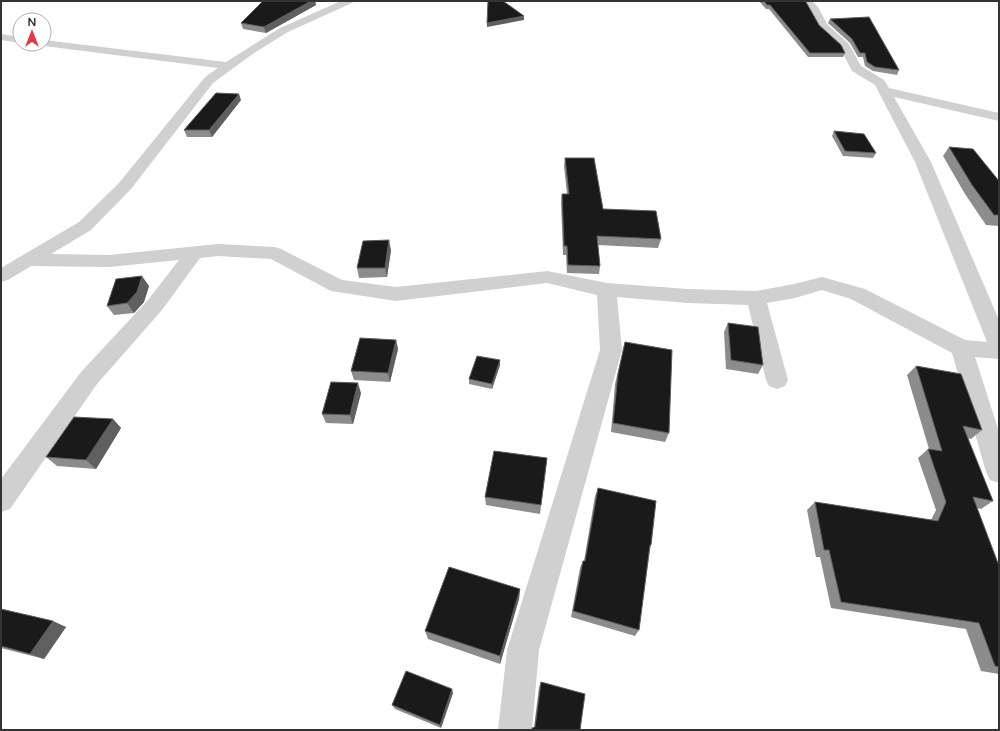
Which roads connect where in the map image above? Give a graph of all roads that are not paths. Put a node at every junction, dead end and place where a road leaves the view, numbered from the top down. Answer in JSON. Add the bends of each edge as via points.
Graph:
{"nodes":[{"id":1,"x":349,"y":1,"type":"edge"},
{"id":2,"x":806,"y":1,"type":"edge"},
{"id":3,"x":1,"y":37,"type":"edge"},
{"id":4,"x":12,"y":39,"type":"edge"},
{"id":5,"x":52,"y":44,"type":"edge"},
{"id":6,"x":228,"y":66,"type":"junction"},
{"id":7,"x":884,"y":90,"type":"junction"},
{"id":8,"x":999,"y":117,"type":"edge"},
{"id":9,"x":194,"y":252,"type":"junction"},
{"id":10,"x":28,"y":260,"type":"junction"},
{"id":11,"x":1,"y":276,"type":"edge"},
{"id":12,"x":608,"y":290,"type":"junction"},
{"id":13,"x":756,"y":298,"type":"junction"},
{"id":14,"x":999,"y":345,"type":"edge"},
{"id":15,"x":961,"y":348,"type":"junction"},
{"id":16,"x":999,"y":351,"type":"edge"},
{"id":17,"x":777,"y":380,"type":"dead end"},
{"id":18,"x":999,"y":472,"type":"edge"},
{"id":19,"x":1,"y":500,"type":"edge"},
{"id":20,"x":514,"y":730,"type":"edge"}],
"edges":[{"from":1,"to":6,"type":"street","via":[[284,30]]},
{"from":2,"to":7,"type":"street","via":[[813,7],[822,26],[846,46],[856,68],[880,83]]},
{"from":3,"to":4,"type":"street"},
{"from":5,"to":6,"type":"street"},
{"from":6,"to":10,"type":"street","via":[[209,80],[125,186],[85,226]]},
{"from":7,"to":8,"type":"street"},
{"from":7,"to":14,"type":"street","via":[[922,162]]},
{"from":9,"to":10,"type":"street","via":[[109,261]]},
{"from":9,"to":12,"type":"street","via":[[218,250],[275,253],[338,286],[396,294],[546,277]]},
{"from":9,"to":19,"type":"street","via":[[156,305],[90,378]]},
{"from":10,"to":11,"type":"street"},
{"from":12,"to":13,"type":"street"},
{"from":12,"to":20,"type":"street","via":[[611,350],[523,650]]},
{"from":13,"to":15,"type":"street","via":[[822,283],[858,294]]},
{"from":13,"to":17,"type":"street"},
{"from":15,"to":16,"type":"street"},
{"from":15,"to":18,"type":"street"}]}
